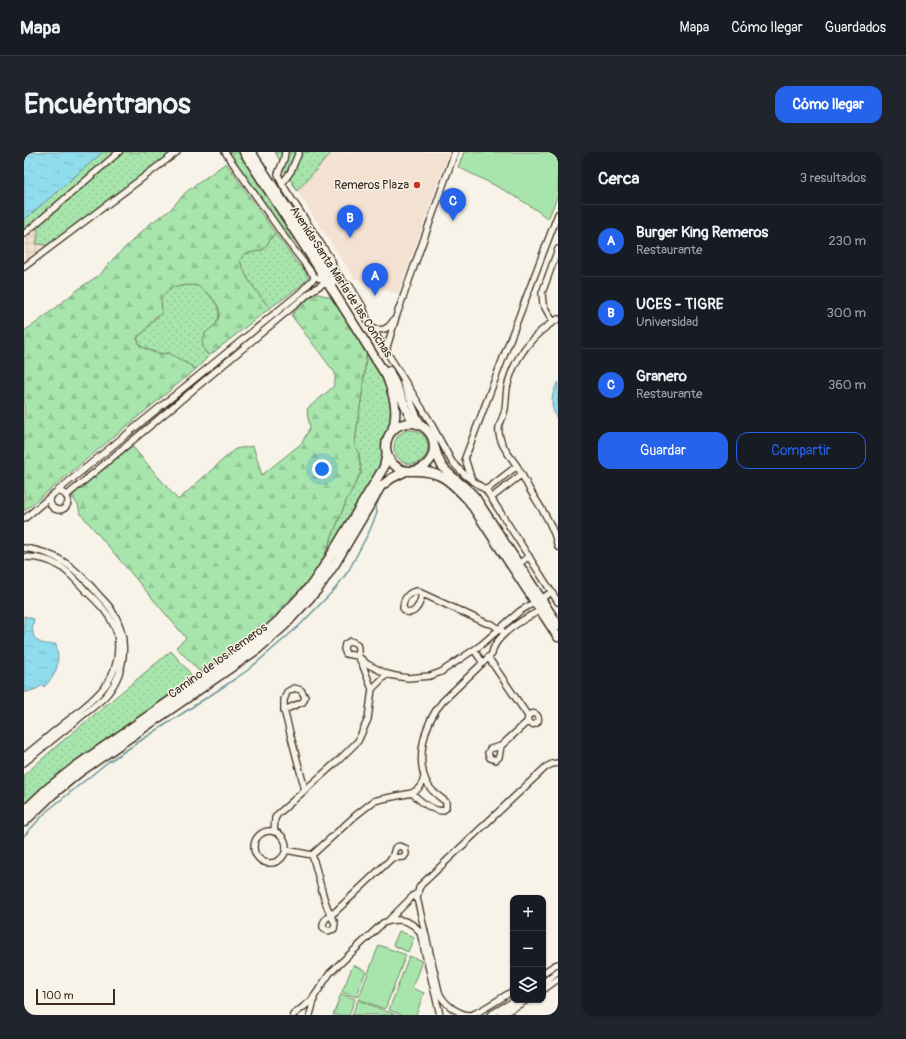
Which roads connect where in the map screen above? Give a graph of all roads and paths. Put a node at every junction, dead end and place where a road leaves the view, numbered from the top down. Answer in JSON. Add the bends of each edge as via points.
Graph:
{"nodes":[{"id":1,"x":119,"y":152,"type":"edge"},
{"id":2,"x":177,"y":152,"type":"edge"},
{"id":3,"x":225,"y":152,"type":"edge"},
{"id":4,"x":244,"y":152,"type":"edge"},
{"id":5,"x":251,"y":152,"type":"edge"},
{"id":6,"x":285,"y":152,"type":"edge"},
{"id":7,"x":299,"y":152,"type":"edge"},
{"id":8,"x":455,"y":152,"type":"edge"},
{"id":9,"x":282,"y":184,"type":"junction"},
{"id":10,"x":558,"y":214,"type":"edge"},
{"id":11,"x":24,"y":234,"type":"edge"},
{"id":12,"x":558,"y":249,"type":"edge"},
{"id":13,"x":322,"y":262,"type":"junction"},
{"id":14,"x":24,"y":267,"type":"edge"},
{"id":15,"x":333,"y":267,"type":"junction"},
{"id":16,"x":315,"y":277,"type":"junction"},
{"id":17,"x":333,"y":279,"type":"junction"},
{"id":18,"x":396,"y":317,"type":"junction"},
{"id":19,"x":555,"y":320,"type":"edge"},
{"id":20,"x":260,"y":325,"type":"junction"},
{"id":21,"x":373,"y":329,"type":"junction"},
{"id":22,"x":265,"y":330,"type":"junction"},
{"id":23,"x":387,"y":352,"type":"junction"},
{"id":24,"x":401,"y":376,"type":"junction"},
{"id":25,"x":171,"y":398,"type":"junction"},
{"id":26,"x":176,"y":404,"type":"junction"},
{"id":27,"x":418,"y":424,"type":"junction"},
{"id":28,"x":426,"y":429,"type":"junction"},
{"id":29,"x":392,"y":431,"type":"junction"},
{"id":30,"x":434,"y":445,"type":"junction"},
{"id":31,"x":387,"y":453,"type":"junction"},
{"id":32,"x":517,"y":466,"type":"junction"},
{"id":33,"x":410,"y":471,"type":"junction"},
{"id":34,"x":522,"y":474,"type":"junction"},
{"id":35,"x":472,"y":481,"type":"junction"},
{"id":36,"x":486,"y":490,"type":"junction"},
{"id":37,"x":54,"y":494,"type":"junction"},
{"id":38,"x":66,"y":496,"type":"junction"},
{"id":39,"x":491,"y":498,"type":"junction"},
{"id":40,"x":24,"y":519,"type":"edge"},
{"id":41,"x":558,"y":547,"type":"edge"},
{"id":42,"x":27,"y":548,"type":"edge"},
{"id":43,"x":529,"y":556,"type":"junction"},
{"id":44,"x":26,"y":557,"type":"edge"},
{"id":45,"x":519,"y":564,"type":"junction"},
{"id":46,"x":552,"y":592,"type":"junction"},
{"id":47,"x":421,"y":593,"type":"dead end"},
{"id":48,"x":538,"y":600,"type":"junction"},
{"id":49,"x":558,"y":602,"type":"edge"},
{"id":50,"x":544,"y":609,"type":"junction"},
{"id":51,"x":558,"y":625,"type":"edge"},
{"id":52,"x":500,"y":630,"type":"junction"},
{"id":53,"x":506,"y":634,"type":"junction"},
{"id":54,"x":558,"y":637,"type":"edge"},
{"id":55,"x":488,"y":640,"type":"junction"},
{"id":56,"x":494,"y":646,"type":"junction"},
{"id":57,"x":474,"y":650,"type":"junction"},
{"id":58,"x":488,"y":657,"type":"junction"},
{"id":59,"x":483,"y":663,"type":"junction"},
{"id":60,"x":388,"y":674,"type":"junction"},
{"id":61,"x":372,"y":689,"type":"junction"},
{"id":62,"x":284,"y":710,"type":"junction"},
{"id":63,"x":501,"y":746,"type":"dead end"},
{"id":64,"x":24,"y":756,"type":"edge"},
{"id":65,"x":558,"y":763,"type":"edge"},
{"id":66,"x":24,"y":764,"type":"edge"},
{"id":67,"x":424,"y":777,"type":"junction"},
{"id":68,"x":305,"y":790,"type":"junction"},
{"id":69,"x":412,"y":793,"type":"junction"},
{"id":70,"x":24,"y":811,"type":"edge"},
{"id":71,"x":24,"y":822,"type":"edge"},
{"id":72,"x":274,"y":832,"type":"junction"},
{"id":73,"x":286,"y":850,"type":"junction"},
{"id":74,"x":312,"y":855,"type":"junction"},
{"id":75,"x":392,"y":858,"type":"dead end"},
{"id":76,"x":418,"y":893,"type":"junction"},
{"id":77,"x":389,"y":920,"type":"junction"},
{"id":78,"x":558,"y":964,"type":"edge"},
{"id":79,"x":558,"y":970,"type":"edge"},
{"id":80,"x":546,"y":971,"type":"edge"},
{"id":81,"x":558,"y":979,"type":"edge"},
{"id":82,"x":546,"y":980,"type":"edge"},
{"id":83,"x":546,"y":988,"type":"edge"},
{"id":84,"x":510,"y":993,"type":"edge"},
{"id":85,"x":315,"y":996,"type":"junction"},
{"id":86,"x":511,"y":1003,"type":"edge"},
{"id":87,"x":523,"y":1003,"type":"edge"},
{"id":88,"x":293,"y":1015,"type":"edge"},
{"id":89,"x":310,"y":1015,"type":"edge"},
{"id":90,"x":440,"y":1015,"type":"edge"},
{"id":91,"x":490,"y":1015,"type":"edge"},
{"id":92,"x":501,"y":1015,"type":"edge"}],
"edges":[{"from":1,"to":11,"type":"street"},
{"from":2,"to":14,"type":"street"},
{"from":3,"to":16,"type":"street"},
{"from":4,"to":17,"type":"main road","name":"Avenida Santa María de las Conchas"},
{"from":5,"to":13,"type":"main road","name":"Avenida Santa María de las Conchas"},
{"from":6,"to":9,"type":"street","via":[[278,174]]},
{"from":7,"to":9,"type":"street"},
{"from":8,"to":18,"type":"street"},
{"from":9,"to":15,"type":"street","via":[[332,261]]},
{"from":10,"to":35,"type":"street","via":[[465,458]]},
{"from":12,"to":19,"type":"street","via":[[542,293],[543,304]]},
{"from":13,"to":15,"type":"street"},
{"from":13,"to":17,"type":"main road","name":"Avenida Santa María de las Conchas"},
{"from":15,"to":17,"type":"street"},
{"from":16,"to":17,"type":"street"},
{"from":16,"to":20,"type":"street"},
{"from":17,"to":21,"type":"street","via":[[350,286]]},
{"from":17,"to":22,"type":"street","via":[[313,290]]},
{"from":17,"to":27,"type":"main road","name":"Avenida Santa María de las Conchas","via":[[383,360],[410,416]]},
{"from":17,"to":29,"type":"main road","name":"Avenida Santa María de las Conchas","via":[[394,394],[396,414]]},
{"from":18,"to":21,"type":"street","via":[[385,329]]},
{"from":18,"to":23,"type":"street"},
{"from":19,"to":32,"type":"street","via":[[524,350],[514,367],[507,388],[505,408],[498,431],[503,446]]},
{"from":20,"to":22,"type":"street"},
{"from":20,"to":25,"type":"street"},
{"from":21,"to":23,"type":"street"},
{"from":22,"to":26,"type":"street"},
{"from":23,"to":24,"type":"street"},
{"from":24,"to":28,"type":"street","via":[[413,408]]},
{"from":24,"to":35,"type":"street","via":[[452,462]]},
{"from":25,"to":26,"type":"street"},
{"from":25,"to":37,"type":"street"},
{"from":26,"to":38,"type":"street"},
{"from":27,"to":28,"type":"main road"},
{"from":27,"to":29,"type":"main road","via":[[404,424]]},
{"from":28,"to":30,"type":"main road"},
{"from":29,"to":31,"type":"main road","via":[[386,445]]},
{"from":30,"to":33,"type":"main road","via":[[434,452],[427,464],[421,469]]},
{"from":30,"to":45,"type":"main road","via":[[443,466],[475,497]]},
{"from":31,"to":33,"type":"main road","via":[[394,465]]},
{"from":31,"to":70,"type":"main road","name":"Camino de los Remeros","via":[[384,467],[328,560],[312,584],[279,620],[254,642],[76,766]]},
{"from":32,"to":34,"type":"street"},
{"from":32,"to":36,"type":"street"},
{"from":33,"to":48,"type":"main road","via":[[435,472],[470,501]]},
{"from":33,"to":71,"type":"main road","name":"Camino de los Remeros","via":[[392,478],[381,486],[318,589],[273,637],[80,772]]},
{"from":34,"to":39,"type":"street"},
{"from":34,"to":41,"type":"street","via":[[548,519]]},
{"from":35,"to":36,"type":"street"},
{"from":36,"to":39,"type":"street"},
{"from":37,"to":38,"type":"street","via":[[62,493]]},
{"from":37,"to":38,"type":"street","via":[[50,498],[50,504],[54,509],[60,510],[67,505]]},
{"from":37,"to":40,"type":"street"},
{"from":39,"to":43,"type":"street"},
{"from":42,"to":44,"type":"street"},
{"from":42,"to":66,"type":"street","via":[[61,559],[92,587],[110,608],[119,624],[124,656],[114,683],[103,699]]},
{"from":43,"to":45,"type":"street"},
{"from":43,"to":46,"type":"street"},
{"from":44,"to":64,"type":"street","via":[[59,564],[106,612],[116,629],[118,657],[111,679],[100,694]]},
{"from":45,"to":48,"type":"main road"},
{"from":46,"to":48,"type":"street"},
{"from":46,"to":49,"type":"street"},
{"from":47,"to":52,"type":"street","via":[[492,624]]},
{"from":48,"to":50,"type":"main road"},
{"from":48,"to":52,"type":"street","via":[[520,611]]},
{"from":50,"to":51,"type":"main road"},
{"from":50,"to":53,"type":"street"},
{"from":50,"to":54,"type":"main road"},
{"from":52,"to":53,"type":"street"},
{"from":52,"to":55,"type":"street"},
{"from":53,"to":56,"type":"street"},
{"from":55,"to":56,"type":"street"},
{"from":55,"to":57,"type":"street"},
{"from":56,"to":58,"type":"street","via":[[492,654]]},
{"from":57,"to":59,"type":"street"},
{"from":57,"to":60,"type":"street","via":[[441,672],[430,676],[408,678]]},
{"from":58,"to":59,"type":"street"},
{"from":58,"to":63,"type":"street","via":[[528,719]]},
{"from":59,"to":67,"type":"street","via":[[437,708],[430,719],[423,744]]},
{"from":60,"to":61,"type":"street"},
{"from":60,"to":61,"type":"street","via":[[367,664],[358,656]]},
{"from":61,"to":68,"type":"street","via":[[368,720],[358,740]]},
{"from":62,"to":62,"type":"street","via":[[287,692],[294,688],[301,690],[305,697],[303,702]]},
{"from":62,"to":68,"type":"street"},
{"from":65,"to":76,"type":"street","via":[[546,767],[422,884]]},
{"from":67,"to":69,"type":"street","via":[[423,782]]},
{"from":67,"to":69,"type":"street","via":[[431,790],[446,802],[445,810],[435,810]]},
{"from":68,"to":72,"type":"street","via":[[275,818]]},
{"from":69,"to":74,"type":"street","via":[[374,801]]},
{"from":72,"to":73,"type":"street","via":[[284,840]]},
{"from":72,"to":73,"type":"street","via":[[264,832],[256,838],[253,847],[256,856],[264,862],[273,863],[282,858]]},
{"from":73,"to":74,"type":"street"},
{"from":74,"to":75,"type":"street","via":[[330,915]]},
{"from":76,"to":77,"type":"street"},
{"from":76,"to":84,"type":"street","via":[[417,898],[439,992],[444,1002],[462,1014],[471,1015]]},
{"from":77,"to":85,"type":"street","via":[[330,973]]},
{"from":77,"to":90,"type":"street","via":[[412,924],[420,932]]},
{"from":78,"to":80,"type":"street"},
{"from":79,"to":82,"type":"street"},
{"from":81,"to":83,"type":"street"},
{"from":85,"to":88,"type":"street"},
{"from":85,"to":89,"type":"street"},
{"from":86,"to":91,"type":"street"},
{"from":87,"to":92,"type":"street"}]}
